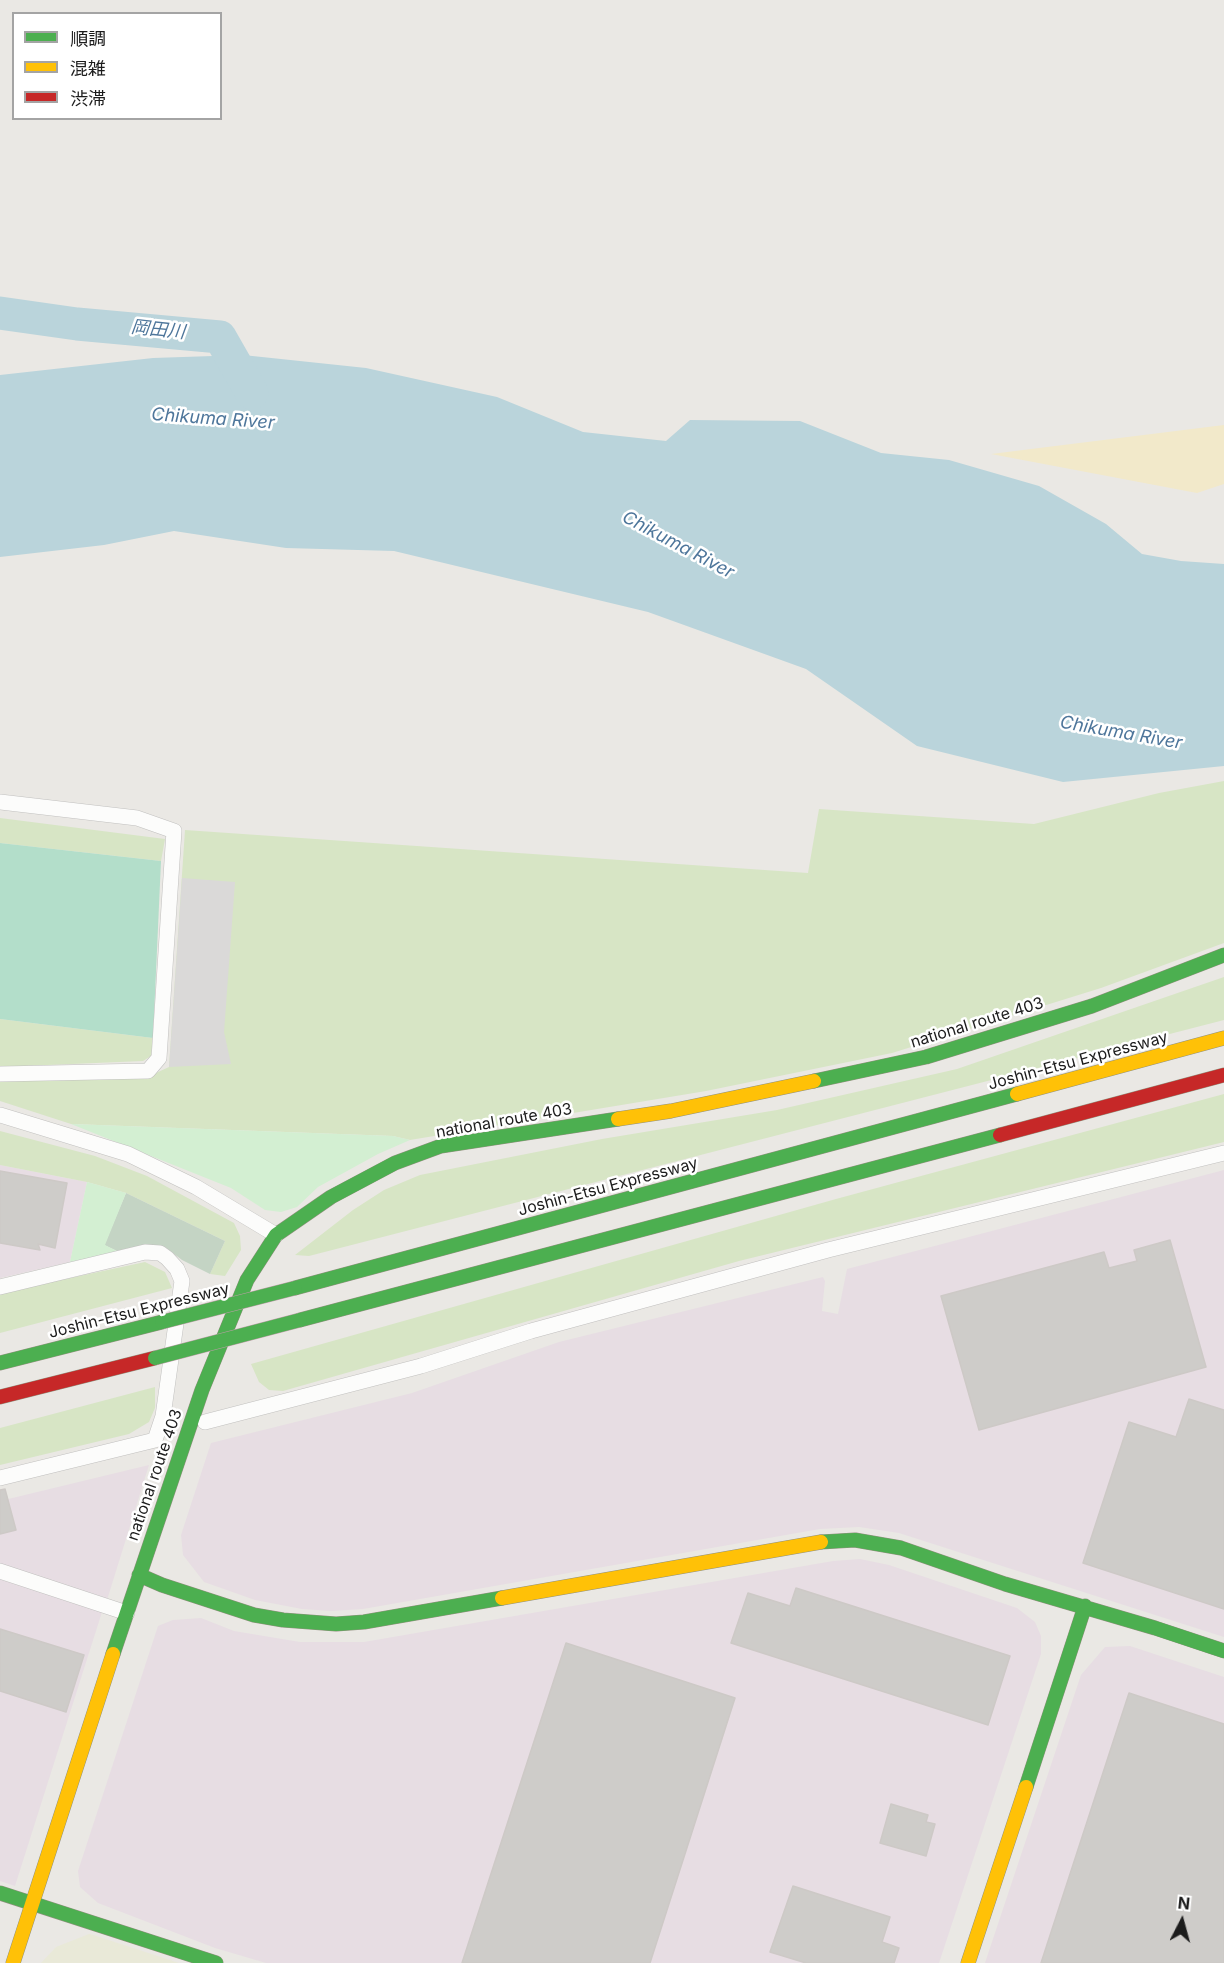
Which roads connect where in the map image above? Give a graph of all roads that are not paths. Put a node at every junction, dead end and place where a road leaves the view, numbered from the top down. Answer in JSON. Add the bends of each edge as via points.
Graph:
{"nodes":[{"id":1,"x":0,"y":802,"type":"edge"},
{"id":2,"x":1224,"y":955,"type":"edge"},
{"id":3,"x":1224,"y":1038,"type":"edge"},
{"id":4,"x":0,"y":1074,"type":"edge"},
{"id":5,"x":1224,"y":1075,"type":"edge"},
{"id":6,"x":0,"y":1115,"type":"edge"},
{"id":7,"x":1224,"y":1153,"type":"edge"},
{"id":8,"x":276,"y":1235,"type":"junction"},
{"id":9,"x":0,"y":1287,"type":"edge"},
{"id":10,"x":0,"y":1363,"type":"edge"},
{"id":11,"x":0,"y":1397,"type":"edge"},
{"id":12,"x":205,"y":1422,"type":"dead end"},
{"id":13,"x":0,"y":1478,"type":"edge"},
{"id":14,"x":0,"y":1571,"type":"edge"},
{"id":15,"x":139,"y":1575,"type":"junction"},
{"id":16,"x":1085,"y":1606,"type":"junction"},
{"id":17,"x":127,"y":1613,"type":"junction"},
{"id":18,"x":1224,"y":1651,"type":"edge"},
{"id":19,"x":0,"y":1893,"type":"edge"},
{"id":20,"x":32,"y":1902,"type":"junction"},
{"id":21,"x":13,"y":1963,"type":"edge"},
{"id":22,"x":216,"y":1963,"type":"edge"},
{"id":23,"x":968,"y":1963,"type":"edge"}],
"edges":[{"from":1,"to":4,"type":"street","via":[[138,818],[174,831],[159,1058],[148,1071]]},
{"from":2,"to":8,"type":"main road","name":"national route 403","via":[[1092,1006],[926,1057],[671,1110],[441,1146],[395,1164],[331,1197]]},
{"from":3,"to":10,"type":"main road","name":"Joshin-Etsu Expressway","bridge":true,"via":[[295,1288]]},
{"from":5,"to":11,"type":"main road","bridge":true},
{"from":6,"to":8,"type":"street","via":[[128,1154],[196,1187]]},
{"from":7,"to":12,"type":"street","via":[[828,1250],[531,1331],[421,1366]]},
{"from":8,"to":15,"type":"main road","name":"national route 403","via":[[247,1280],[217,1349]]},
{"from":9,"to":13,"type":"street","via":[[145,1252],[167,1258],[182,1281],[163,1416],[154,1440]]},
{"from":14,"to":17,"type":"street"},
{"from":15,"to":16,"type":"main road","via":[[254,1615],[336,1624],[828,1541],[855,1540],[901,1548],[1005,1584]]},
{"from":15,"to":17,"type":"main road","name":"national route 403"},
{"from":16,"to":18,"type":"main road"},
{"from":16,"to":23,"type":"main road"},
{"from":17,"to":20,"type":"main road","name":"national route 403"},
{"from":19,"to":20,"type":"main road"},
{"from":20,"to":21,"type":"main road","name":"national route 403"},
{"from":20,"to":22,"type":"main road"}]}
